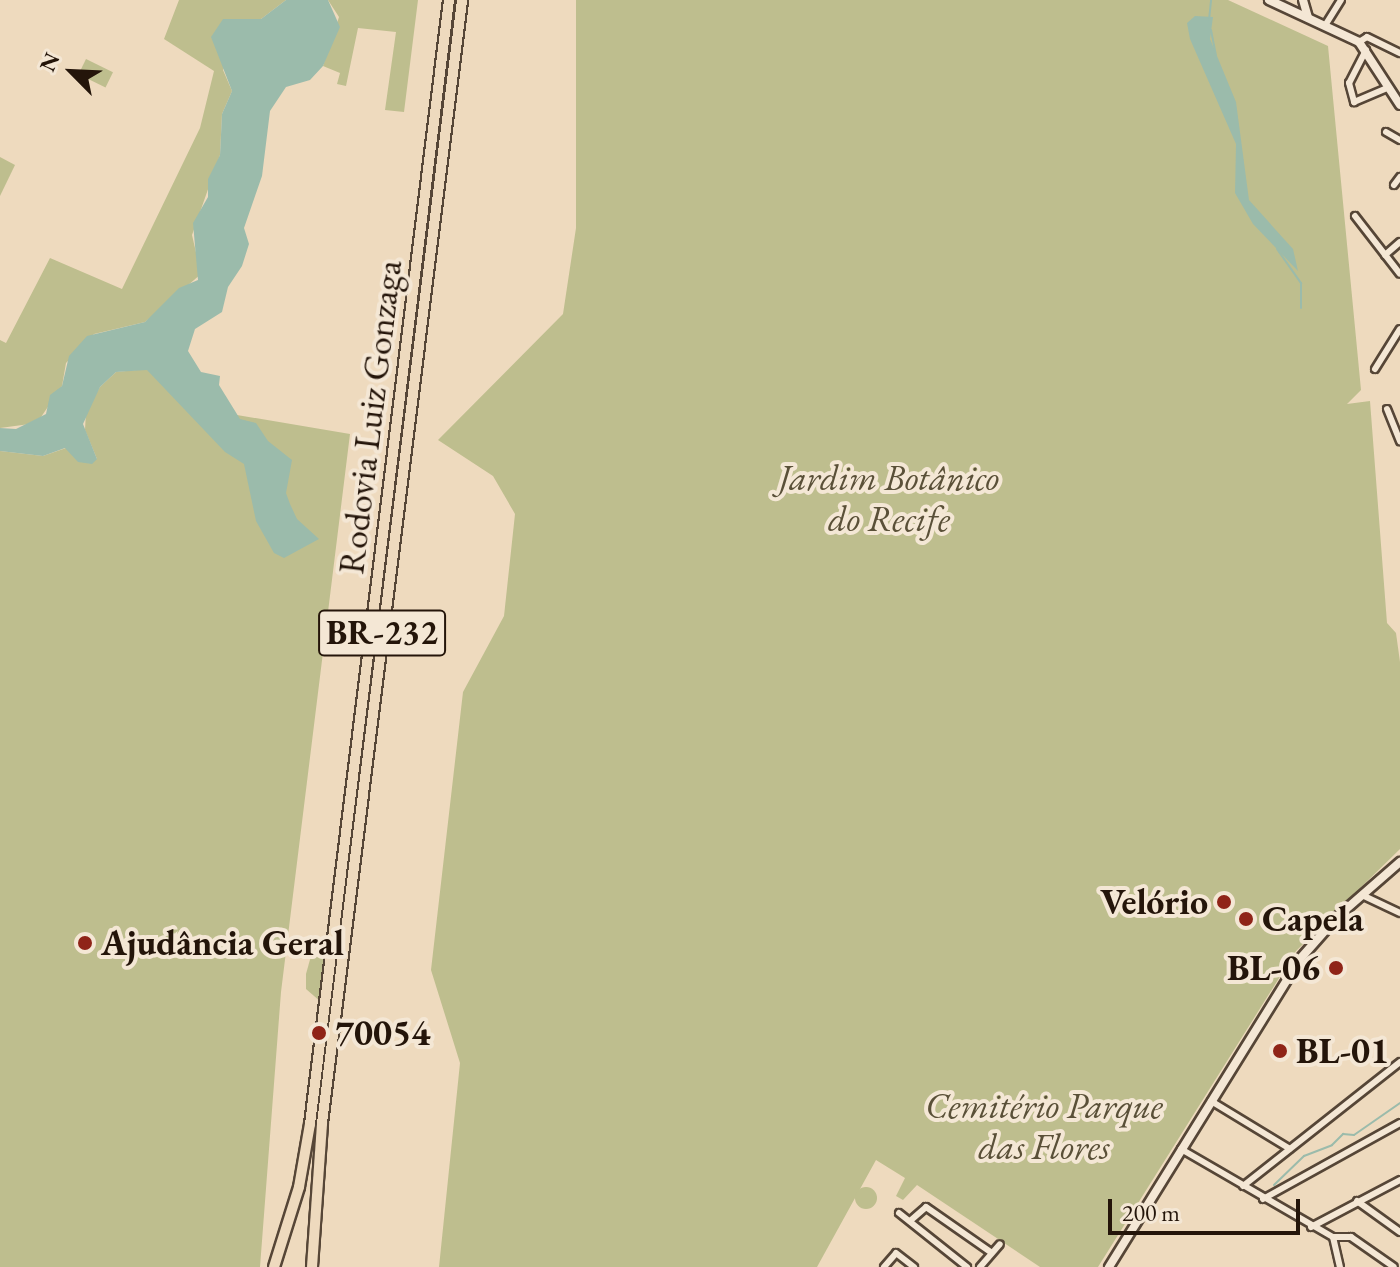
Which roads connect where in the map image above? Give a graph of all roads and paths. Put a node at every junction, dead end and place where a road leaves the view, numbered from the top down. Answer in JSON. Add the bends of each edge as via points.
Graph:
{"nodes":[{"id":1,"x":449,"y":0,"type":"edge"},
{"id":2,"x":462,"y":0,"type":"edge"},
{"id":3,"x":1269,"y":0,"type":"edge"},
{"id":4,"x":1303,"y":0,"type":"edge"},
{"id":5,"x":1341,"y":0,"type":"edge"},
{"id":6,"x":1308,"y":17,"type":"junction"},
{"id":7,"x":1326,"y":24,"type":"junction"},
{"id":8,"x":1359,"y":42,"type":"junction"},
{"id":9,"x":1366,"y":50,"type":"junction"},
{"id":10,"x":1400,"y":53,"type":"edge"},
{"id":11,"x":1387,"y":88,"type":"junction"},
{"id":12,"x":1400,"y":105,"type":"edge"},
{"id":13,"x":1386,"y":132,"type":"dead end"},
{"id":14,"x":1400,"y":140,"type":"edge"},
{"id":15,"x":1400,"y":177,"type":"edge"},
{"id":16,"x":1394,"y":185,"type":"dead end"},
{"id":17,"x":1355,"y":216,"type":"dead end"},
{"id":18,"x":1400,"y":242,"type":"edge"},
{"id":19,"x":1385,"y":255,"type":"junction"},
{"id":20,"x":1400,"y":260,"type":"edge"},
{"id":21,"x":1393,"y":265,"type":"junction"},
{"id":22,"x":1400,"y":274,"type":"edge"},
{"id":23,"x":1400,"y":329,"type":"edge"},
{"id":24,"x":1375,"y":369,"type":"dead end"},
{"id":25,"x":1387,"y":409,"type":"dead end"},
{"id":26,"x":1400,"y":442,"type":"edge"},
{"id":27,"x":1400,"y":862,"type":"edge"},
{"id":28,"x":1362,"y":895,"type":"junction"},
{"id":29,"x":1400,"y":913,"type":"edge"},
{"id":30,"x":1400,"y":1062,"type":"edge"},
{"id":31,"x":1211,"y":1101,"type":"junction"},
{"id":32,"x":1400,"y":1123,"type":"edge"},
{"id":33,"x":1181,"y":1149,"type":"junction"},
{"id":34,"x":1290,"y":1149,"type":"junction"},
{"id":35,"x":1400,"y":1180,"type":"edge"},
{"id":36,"x":1243,"y":1186,"type":"junction"},
{"id":37,"x":1263,"y":1199,"type":"junction"},
{"id":38,"x":1357,"y":1201,"type":"junction"},
{"id":39,"x":899,"y":1213,"type":"dead end"},
{"id":40,"x":910,"y":1221,"type":"junction"},
{"id":41,"x":1311,"y":1227,"type":"junction"},
{"id":42,"x":1400,"y":1232,"type":"edge"},
{"id":43,"x":1333,"y":1237,"type":"junction"},
{"id":44,"x":1000,"y":1244,"type":"dead end"},
{"id":45,"x":992,"y":1253,"type":"junction"},
{"id":46,"x":274,"y":1267,"type":"edge"},
{"id":47,"x":312,"y":1267,"type":"edge"},
{"id":48,"x":884,"y":1267,"type":"edge"},
{"id":49,"x":914,"y":1267,"type":"edge"},
{"id":50,"x":967,"y":1267,"type":"edge"},
{"id":51,"x":980,"y":1267,"type":"edge"},
{"id":52,"x":1109,"y":1267,"type":"edge"},
{"id":53,"x":1340,"y":1267,"type":"edge"},
{"id":54,"x":1394,"y":1267,"type":"edge"}],
"edges":[{"from":1,"to":46,"type":"highway","name":"Rodovia Luiz Gonzaga","number":"BR-232","via":[[310,1124],[299,1187]]},
{"from":2,"to":47,"type":"highway","name":"Rodovia Luiz Gonzaga","number":"BR-232","via":[[324,1107]]},
{"from":3,"to":6,"type":"main road"},
{"from":4,"to":6,"type":"main road"},
{"from":5,"to":7,"type":"street"},
{"from":6,"to":7,"type":"main road"},
{"from":7,"to":8,"type":"main road"},
{"from":8,"to":9,"type":"main road"},
{"from":8,"to":10,"type":"street","via":[[1367,37]]},
{"from":9,"to":11,"type":"main road"},
{"from":9,"to":11,"type":"street","via":[[1349,83],[1354,102]]},
{"from":11,"to":12,"type":"main road"},
{"from":13,"to":14,"type":"street"},
{"from":15,"to":16,"type":"street"},
{"from":17,"to":19,"type":"street"},
{"from":18,"to":19,"type":"street"},
{"from":19,"to":21,"type":"street"},
{"from":20,"to":21,"type":"street"},
{"from":21,"to":22,"type":"street"},
{"from":23,"to":24,"type":"street"},
{"from":25,"to":26,"type":"street"},
{"from":27,"to":28,"type":"main road"},
{"from":28,"to":29,"type":"street"},
{"from":28,"to":31,"type":"main road","via":[[1314,941],[1274,994]]},
{"from":30,"to":34,"type":"street"},
{"from":31,"to":33,"type":"main road"},
{"from":31,"to":34,"type":"street"},
{"from":32,"to":37,"type":"street"},
{"from":33,"to":36,"type":"street"},
{"from":33,"to":52,"type":"main road"},
{"from":34,"to":36,"type":"street"},
{"from":35,"to":38,"type":"street"},
{"from":36,"to":37,"type":"street"},
{"from":37,"to":41,"type":"street"},
{"from":38,"to":41,"type":"street"},
{"from":38,"to":42,"type":"street"},
{"from":39,"to":40,"type":"street"},
{"from":40,"to":45,"type":"street","via":[[923,1207],[930,1209]]},
{"from":40,"to":50,"type":"street"},
{"from":41,"to":43,"type":"street"},
{"from":43,"to":53,"type":"street"},
{"from":43,"to":54,"type":"street","via":[[1351,1237]]},
{"from":44,"to":45,"type":"street"},
{"from":45,"to":51,"type":"street"},
{"from":48,"to":49,"type":"street","via":[[892,1255]]}]}
